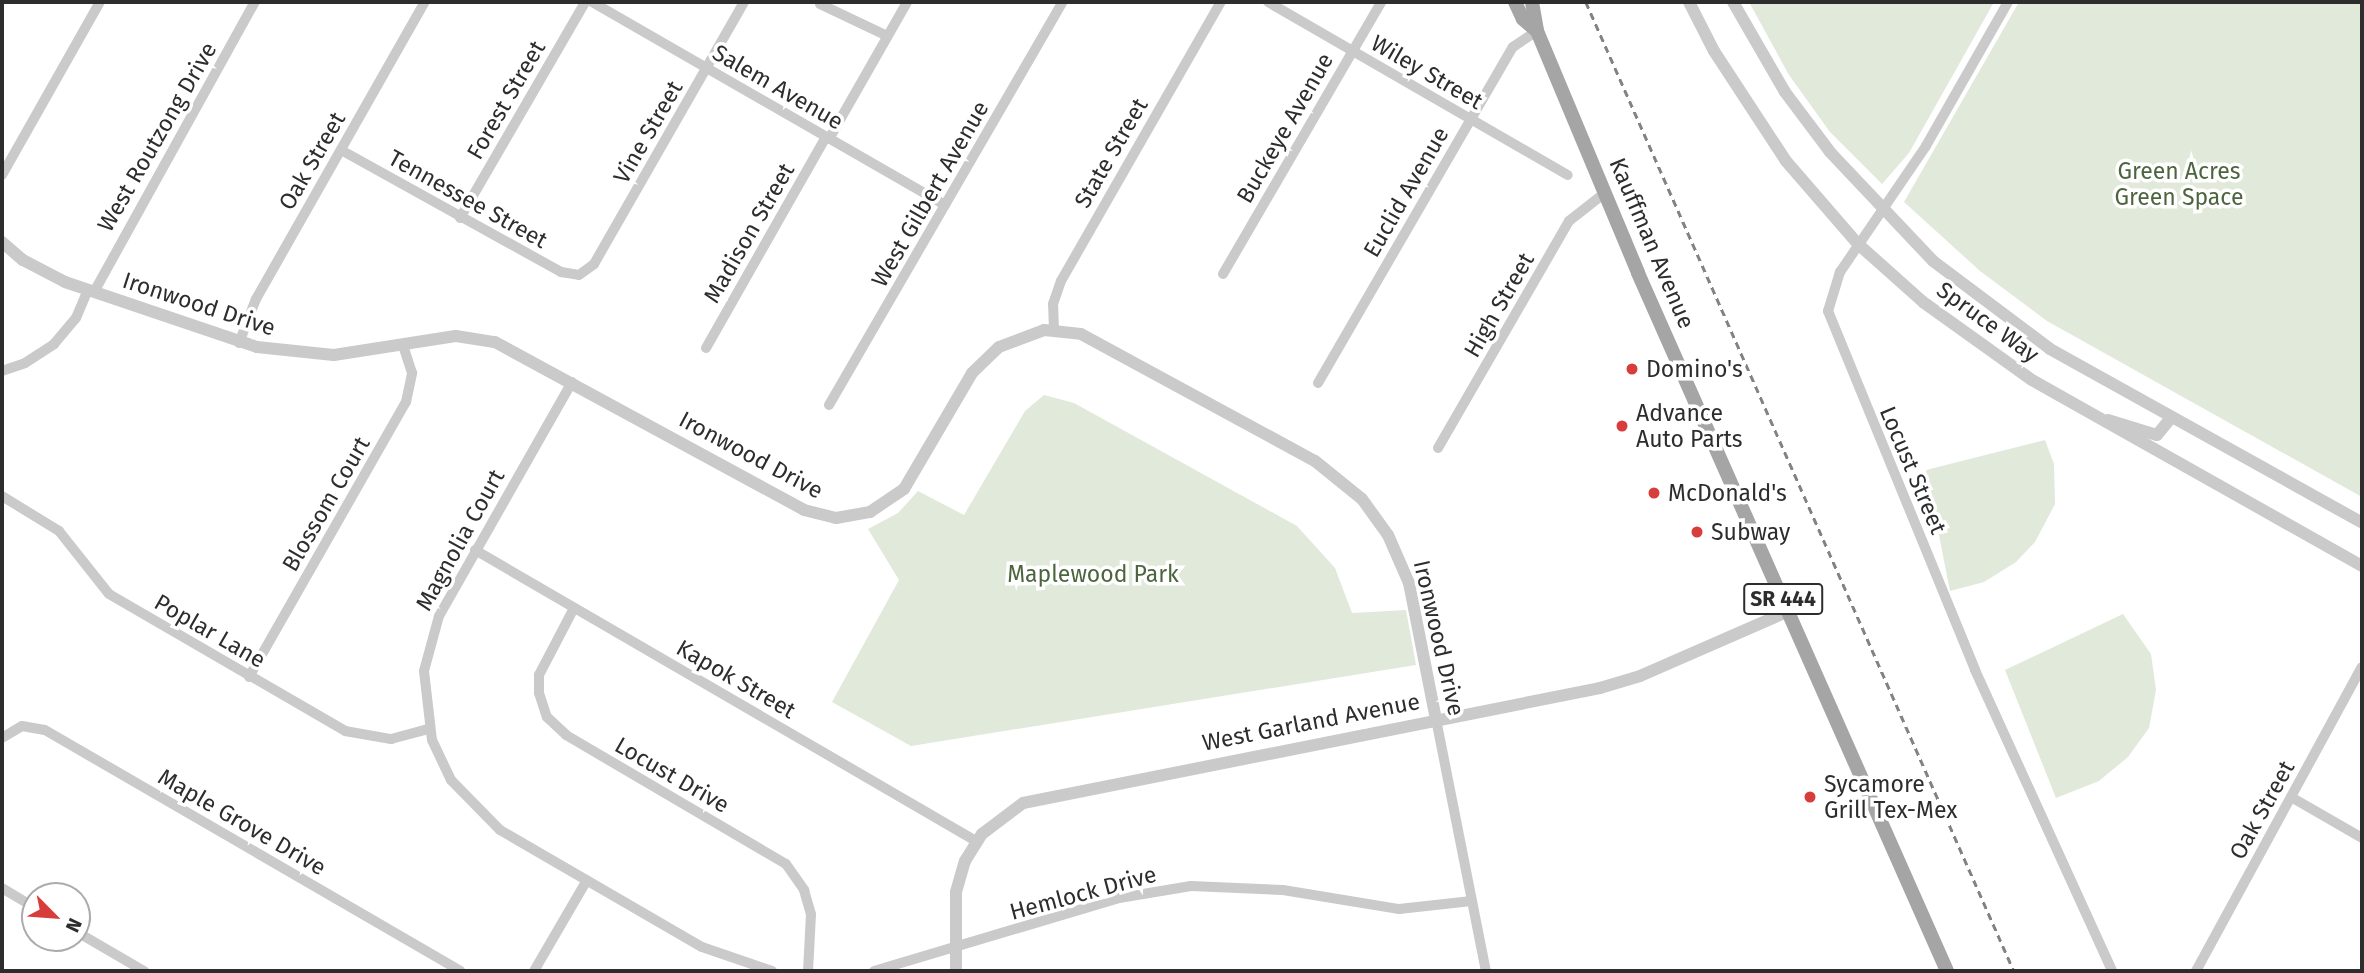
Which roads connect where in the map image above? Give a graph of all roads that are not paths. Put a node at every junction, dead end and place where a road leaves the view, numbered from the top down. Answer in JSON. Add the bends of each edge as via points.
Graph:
{"nodes":[{"id":1,"x":100,"y":2,"type":"edge"},
{"id":2,"x":255,"y":2,"type":"edge"},
{"id":3,"x":425,"y":2,"type":"edge"},
{"id":4,"x":585,"y":2,"type":"edge"},
{"id":5,"x":592,"y":2,"type":"edge"},
{"id":6,"x":744,"y":2,"type":"edge"},
{"id":7,"x":906,"y":2,"type":"edge"},
{"id":8,"x":1063,"y":2,"type":"edge"},
{"id":9,"x":1221,"y":2,"type":"edge"},
{"id":10,"x":1268,"y":2,"type":"edge"},
{"id":11,"x":1381,"y":2,"type":"edge"},
{"id":12,"x":1515,"y":2,"type":"edge"},
{"id":13,"x":1532,"y":2,"type":"edge"},
{"id":14,"x":1689,"y":2,"type":"edge"},
{"id":15,"x":1733,"y":2,"type":"edge"},
{"id":16,"x":2008,"y":2,"type":"edge"},
{"id":17,"x":820,"y":4,"type":"dead end"},
{"id":18,"x":1537,"y":31,"type":"junction"},
{"id":19,"x":887,"y":36,"type":"junction"},
{"id":20,"x":1352,"y":50,"type":"junction"},
{"id":21,"x":706,"y":69,"type":"junction"},
{"id":22,"x":1471,"y":120,"type":"junction"},
{"id":23,"x":827,"y":138,"type":"junction"},
{"id":24,"x":341,"y":150,"type":"junction"},
{"id":25,"x":1568,"y":175,"type":"dead end"},
{"id":26,"x":2,"y":176,"type":"edge"},
{"id":27,"x":1606,"y":192,"type":"junction"},
{"id":28,"x":945,"y":205,"type":"junction"},
{"id":29,"x":1881,"y":210,"type":"junction"},
{"id":30,"x":460,"y":218,"type":"junction"},
{"id":31,"x":2,"y":242,"type":"edge"},
{"id":32,"x":1858,"y":244,"type":"junction"},
{"id":33,"x":1223,"y":274,"type":"dead end"},
{"id":34,"x":579,"y":275,"type":"joint"},
{"id":35,"x":91,"y":291,"type":"junction"},
{"id":36,"x":1054,"y":330,"type":"junction"},
{"id":37,"x":239,"y":342,"type":"junction"},
{"id":38,"x":404,"y":345,"type":"junction"},
{"id":39,"x":706,"y":348,"type":"dead end"},
{"id":40,"x":2,"y":371,"type":"edge"},
{"id":41,"x":572,"y":382,"type":"junction"},
{"id":42,"x":1318,"y":383,"type":"dead end"},
{"id":43,"x":830,"y":405,"type":"dead end"},
{"id":44,"x":2171,"y":418,"type":"junction"},
{"id":45,"x":2101,"y":419,"type":"junction"},
{"id":46,"x":1438,"y":448,"type":"dead end"},
{"id":47,"x":2,"y":496,"type":"edge"},
{"id":48,"x":2361,"y":522,"type":"edge"},
{"id":49,"x":475,"y":550,"type":"junction"},
{"id":50,"x":2362,"y":566,"type":"edge"},
{"id":51,"x":574,"y":608,"type":"junction"},
{"id":52,"x":1788,"y":611,"type":"junction"},
{"id":53,"x":2362,"y":667,"type":"edge"},
{"id":54,"x":250,"y":677,"type":"junction"},
{"id":55,"x":1436,"y":719,"type":"junction"},
{"id":56,"x":429,"y":729,"type":"junction"},
{"id":57,"x":2,"y":738,"type":"edge"},
{"id":58,"x":2291,"y":797,"type":"junction"},
{"id":59,"x":2362,"y":838,"type":"edge"},
{"id":60,"x":976,"y":841,"type":"junction"},
{"id":61,"x":587,"y":880,"type":"junction"},
{"id":62,"x":2,"y":888,"type":"edge"},
{"id":63,"x":21,"y":900,"type":"edge"},
{"id":64,"x":1472,"y":901,"type":"junction"},
{"id":65,"x":91,"y":940,"type":"edge"},
{"id":66,"x":956,"y":948,"type":"junction"},
{"id":67,"x":145,"y":971,"type":"edge"},
{"id":68,"x":460,"y":971,"type":"edge"},
{"id":69,"x":534,"y":971,"type":"edge"},
{"id":70,"x":772,"y":971,"type":"edge"},
{"id":71,"x":808,"y":971,"type":"edge"},
{"id":72,"x":874,"y":971,"type":"edge"},
{"id":73,"x":956,"y":971,"type":"edge"},
{"id":74,"x":1486,"y":971,"type":"edge"},
{"id":75,"x":1947,"y":971,"type":"edge"},
{"id":76,"x":2112,"y":971,"type":"edge"},
{"id":77,"x":2196,"y":971,"type":"edge"}],
"edges":[{"from":1,"to":26,"type":"street"},
{"from":2,"to":35,"type":"street","name":"West Routzong Drive"},
{"from":3,"to":24,"type":"street","name":"Oak Street"},
{"from":4,"to":30,"type":"street","name":"Forest Street"},
{"from":5,"to":21,"type":"street","name":"Salem Avenue"},
{"from":6,"to":21,"type":"street","name":"Vine Street"},
{"from":7,"to":19,"type":"street","name":"Madison Street"},
{"from":8,"to":28,"type":"street","name":"West Gilbert Avenue"},
{"from":9,"to":36,"type":"street","name":"State Street","via":[[1061,281],[1053,304]]},
{"from":10,"to":20,"type":"street","name":"Wiley Street"},
{"from":11,"to":20,"type":"street","name":"Buckeye Avenue"},
{"from":12,"to":18,"type":"main road","name":"Kauffman Avenue","number":"SR 444","via":[[1522,19]]},
{"from":13,"to":18,"type":"main road","name":"Kauffman Avenue","number":"SR 444"},
{"from":14,"to":32,"type":"street","name":"Spruce Way","via":[[1767,136]]},
{"from":15,"to":29,"type":"street","name":"Spruce Way","via":[[1801,114]]},
{"from":16,"to":29,"type":"street","name":"Locust Street","via":[[1926,146]]},
{"from":17,"to":19,"type":"street"},
{"from":18,"to":22,"type":"street","name":"Euclid Avenue","via":[[1513,47]]},
{"from":18,"to":27,"type":"main road","name":"Kauffman Avenue","number":"SR 444"},
{"from":19,"to":23,"type":"street","name":"Madison Street"},
{"from":20,"to":22,"type":"street","name":"Wiley Street"},
{"from":20,"to":33,"type":"street","name":"Buckeye Avenue"},
{"from":21,"to":23,"type":"street","name":"Salem Avenue"},
{"from":21,"to":34,"type":"street","name":"Vine Street","via":[[594,264]]},
{"from":22,"to":25,"type":"street","name":"Wiley Street"},
{"from":22,"to":42,"type":"street","name":"Euclid Avenue"},
{"from":23,"to":28,"type":"street","name":"Salem Avenue"},
{"from":23,"to":39,"type":"street","name":"Madison Street"},
{"from":24,"to":30,"type":"street","name":"Tennessee Street"},
{"from":24,"to":37,"type":"street","name":"Oak Street","via":[[256,299]]},
{"from":27,"to":46,"type":"street","name":"High Street","via":[[1569,221]]},
{"from":27,"to":52,"type":"main road","name":"Kauffman Avenue","number":"SR 444"},
{"from":28,"to":43,"type":"street","name":"West Gilbert Avenue"},
{"from":29,"to":32,"type":"street","name":"Locust Street"},
{"from":29,"to":44,"type":"street","name":"Spruce Way","via":[[1933,261],[1999,314]]},
{"from":30,"to":34,"type":"street","name":"Tennessee Street","via":[[561,272]]},
{"from":31,"to":35,"type":"street","name":"Ironwood Drive","via":[[40,271]]},
{"from":32,"to":45,"type":"street","name":"Spruce Way","via":[[1975,343]]},
{"from":32,"to":76,"type":"street","name":"Locust Street","via":[[1833,288],[1828,311],[1832,327],[1981,682]]},
{"from":35,"to":37,"type":"street","name":"Ironwood Drive"},
{"from":35,"to":40,"type":"street","name":"West Routzong Drive","via":[[54,344]]},
{"from":36,"to":41,"type":"street","name":"Ironwood Drive","via":[[1019,336],[988,355],[972,373],[904,489],[878,509],[847,517],[804,510]]},
{"from":36,"to":55,"type":"street","name":"Ironwood Drive","via":[[1090,338],[1315,461],[1354,490],[1380,522],[1403,566]]},
{"from":37,"to":38,"type":"street","name":"Ironwood Drive","via":[[334,355]]},
{"from":38,"to":41,"type":"street","name":"Ironwood Drive","via":[[456,336],[482,339]]},
{"from":38,"to":54,"type":"street","name":"Blossom Court","via":[[412,373],[406,402]]},
{"from":41,"to":49,"type":"street","name":"Magnolia Court"},
{"from":44,"to":45,"type":"street","via":[[2157,435]]},
{"from":44,"to":48,"type":"street","name":"Spruce Way"},
{"from":45,"to":50,"type":"street","name":"Spruce Way"},
{"from":47,"to":54,"type":"street","name":"Poplar Lane","via":[[59,531],[109,594]]},
{"from":49,"to":51,"type":"street","name":"Kapok Street"},
{"from":49,"to":56,"type":"street","name":"Magnolia Court","via":[[439,616],[427,653],[424,695]]},
{"from":51,"to":60,"type":"street","name":"Kapok Street"},
{"from":51,"to":71,"type":"street","name":"Locust Drive","via":[[540,675],[539,693],[547,717],[566,735],[786,864],[804,890],[811,914]]},
{"from":52,"to":55,"type":"street","name":"West Garland Avenue","via":[[1623,681]]},
{"from":52,"to":75,"type":"main road","name":"Kauffman Avenue","number":"SR 444"},
{"from":53,"to":58,"type":"street","name":"Oak Street"},
{"from":54,"to":56,"type":"street","name":"Poplar Lane","via":[[356,735],[390,739]]},
{"from":55,"to":60,"type":"street","name":"West Garland Avenue","via":[[1040,797],[1006,813]]},
{"from":55,"to":64,"type":"street","name":"Ironwood Drive"},
{"from":56,"to":61,"type":"street","via":[[451,780],[477,811],[500,830]]},
{"from":57,"to":68,"type":"street","name":"Maple Grove Drive","via":[[22,726],[45,730]]},
{"from":58,"to":59,"type":"street"},
{"from":58,"to":77,"type":"street","name":"Oak Street"},
{"from":60,"to":66,"type":"street","name":"West Garland Avenue","via":[[958,883]]},
{"from":61,"to":69,"type":"street"},
{"from":61,"to":70,"type":"street","via":[[702,947]]},
{"from":62,"to":63,"type":"street"},
{"from":64,"to":66,"type":"street","name":"Hemlock Drive","via":[[1399,909],[1250,887],[1191,886],[1119,898]]},
{"from":64,"to":74,"type":"street","name":"Ironwood Drive"},
{"from":65,"to":67,"type":"street"},
{"from":66,"to":72,"type":"street","name":"Hemlock Drive"},
{"from":66,"to":73,"type":"street","name":"West Garland Avenue"}]}
